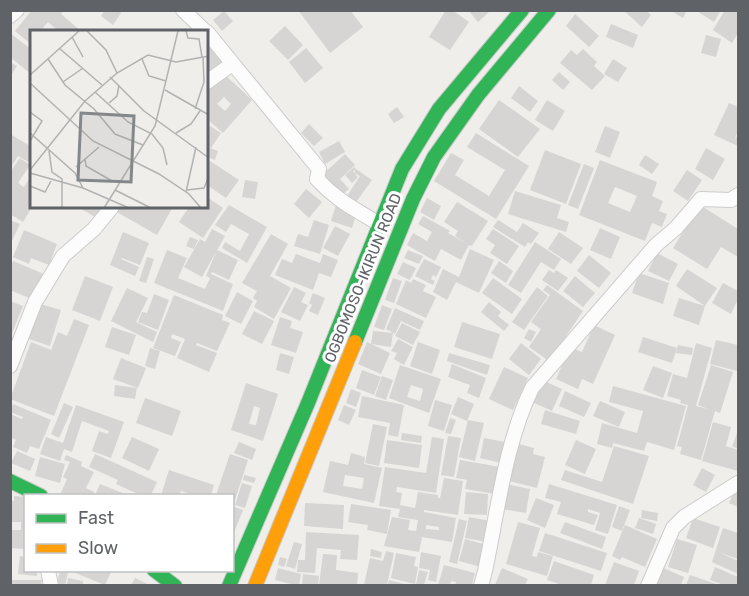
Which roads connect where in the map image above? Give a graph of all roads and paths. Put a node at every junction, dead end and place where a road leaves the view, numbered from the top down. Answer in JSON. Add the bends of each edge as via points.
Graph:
{"nodes":[{"id":1,"x":17,"y":10,"type":"edge"},
{"id":2,"x":183,"y":10,"type":"edge"},
{"id":3,"x":522,"y":10,"type":"edge"},
{"id":4,"x":549,"y":10,"type":"edge"},
{"id":5,"x":10,"y":16,"type":"edge"},
{"id":6,"x":204,"y":30,"type":"edge"},
{"id":7,"x":208,"y":34,"type":"edge"},
{"id":8,"x":232,"y":64,"type":"junction"},
{"id":9,"x":208,"y":81,"type":"edge"},
{"id":10,"x":738,"y":195,"type":"edge"},
{"id":11,"x":111,"y":208,"type":"edge"},
{"id":12,"x":379,"y":224,"type":"junction"},
{"id":13,"x":10,"y":366,"type":"edge"},
{"id":14,"x":10,"y":481,"type":"edge"},
{"id":15,"x":738,"y":483,"type":"edge"},
{"id":16,"x":39,"y":494,"type":"edge"},
{"id":17,"x":234,"y":571,"type":"edge"},
{"id":18,"x":157,"y":572,"type":"edge"},
{"id":19,"x":175,"y":585,"type":"edge"},
{"id":20,"x":255,"y":585,"type":"edge"},
{"id":21,"x":480,"y":585,"type":"edge"},
{"id":22,"x":648,"y":585,"type":"edge"}],
"edges":[{"from":1,"to":5,"type":"street"},
{"from":2,"to":6,"type":"street"},
{"from":3,"to":12,"type":"main road","name":"OGBOMOSO-IKIRUN ROAD","via":[[421,135]]},
{"from":4,"to":20,"type":"main road","name":"OGBOMOSO-IKIRUN ROAD","via":[[438,150],[422,181]]},
{"from":7,"to":8,"type":"street"},
{"from":8,"to":9,"type":"street"},
{"from":8,"to":12,"type":"street","via":[[319,170],[317,179],[324,187]]},
{"from":10,"to":21,"type":"street","via":[[731,200],[701,199],[532,388],[506,465]]},
{"from":11,"to":13,"type":"street","via":[[94,229],[63,255],[35,302]]},
{"from":12,"to":17,"type":"main road","name":"OGBOMOSO-IKIRUN ROAD","via":[[308,403]]},
{"from":14,"to":16,"type":"main road"},
{"from":15,"to":22,"type":"street","via":[[684,517],[674,528]]},
{"from":18,"to":19,"type":"main road"}]}
